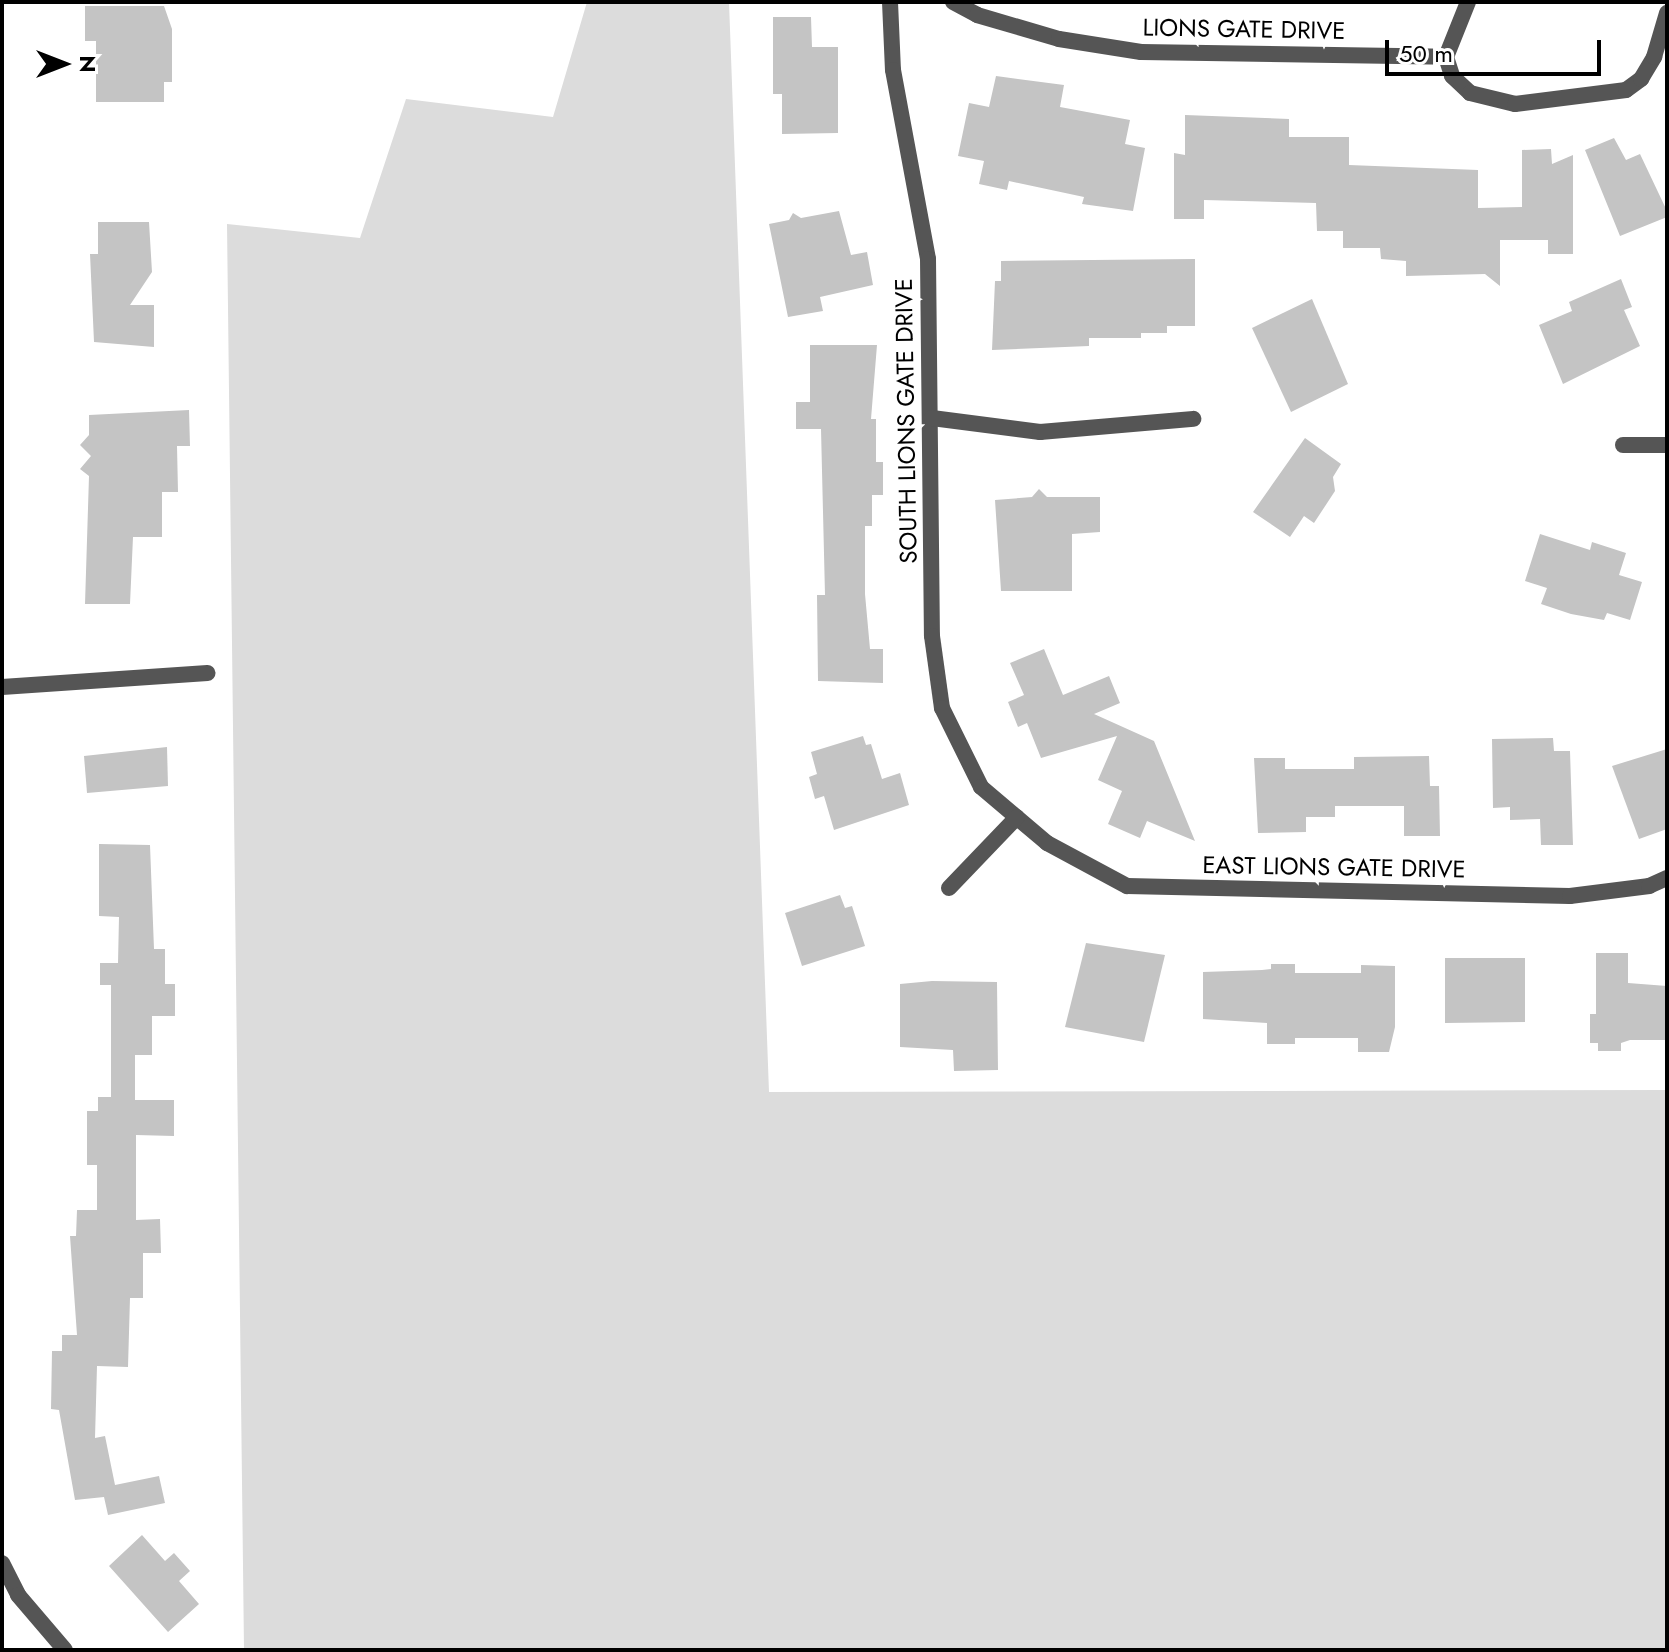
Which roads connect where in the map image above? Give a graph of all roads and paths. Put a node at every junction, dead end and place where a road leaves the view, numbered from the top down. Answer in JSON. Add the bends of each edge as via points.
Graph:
{"nodes":[{"id":1,"x":890,"y":2,"type":"edge"},
{"id":2,"x":953,"y":2,"type":"edge"},
{"id":3,"x":1468,"y":2,"type":"edge"},
{"id":4,"x":1667,"y":13,"type":"edge"},
{"id":5,"x":1446,"y":57,"type":"junction"},
{"id":6,"x":932,"y":418,"type":"junction"},
{"id":7,"x":1193,"y":419,"type":"dead end"},
{"id":8,"x":1623,"y":445,"type":"dead end"},
{"id":9,"x":1667,"y":445,"type":"edge"},
{"id":10,"x":208,"y":673,"type":"dead end"},
{"id":11,"x":2,"y":687,"type":"edge"},
{"id":12,"x":1017,"y":817,"type":"junction"},
{"id":13,"x":1667,"y":878,"type":"edge"},
{"id":14,"x":949,"y":888,"type":"dead end"},
{"id":15,"x":2,"y":1563,"type":"edge"},
{"id":16,"x":65,"y":1650,"type":"edge"}],
"edges":[{"from":1,"to":6,"type":"street","name":"SOUTH LIONS GATE DRIVE","via":[[893,70],[928,259]]},
{"from":2,"to":5,"type":"street","name":"LIONS GATE DRIVE","via":[[977,15],[1059,39],[1141,52]]},
{"from":3,"to":5,"type":"street"},
{"from":4,"to":5,"type":"street","via":[[1654,57],[1641,79],[1604,96],[1493,102],[1461,85]]},
{"from":6,"to":7,"type":"street","via":[[1040,432]]},
{"from":6,"to":12,"type":"street","name":"SOUTH LIONS GATE DRIVE","via":[[932,636],[942,708],[981,787]]},
{"from":8,"to":9,"type":"street"},
{"from":10,"to":11,"type":"street"},
{"from":12,"to":13,"type":"street","name":"EAST LIONS GATE DRIVE","via":[[1047,843],[1127,886],[1570,896],[1649,886]]},
{"from":12,"to":14,"type":"street"},
{"from":15,"to":16,"type":"street","via":[[18,1595]]}]}
